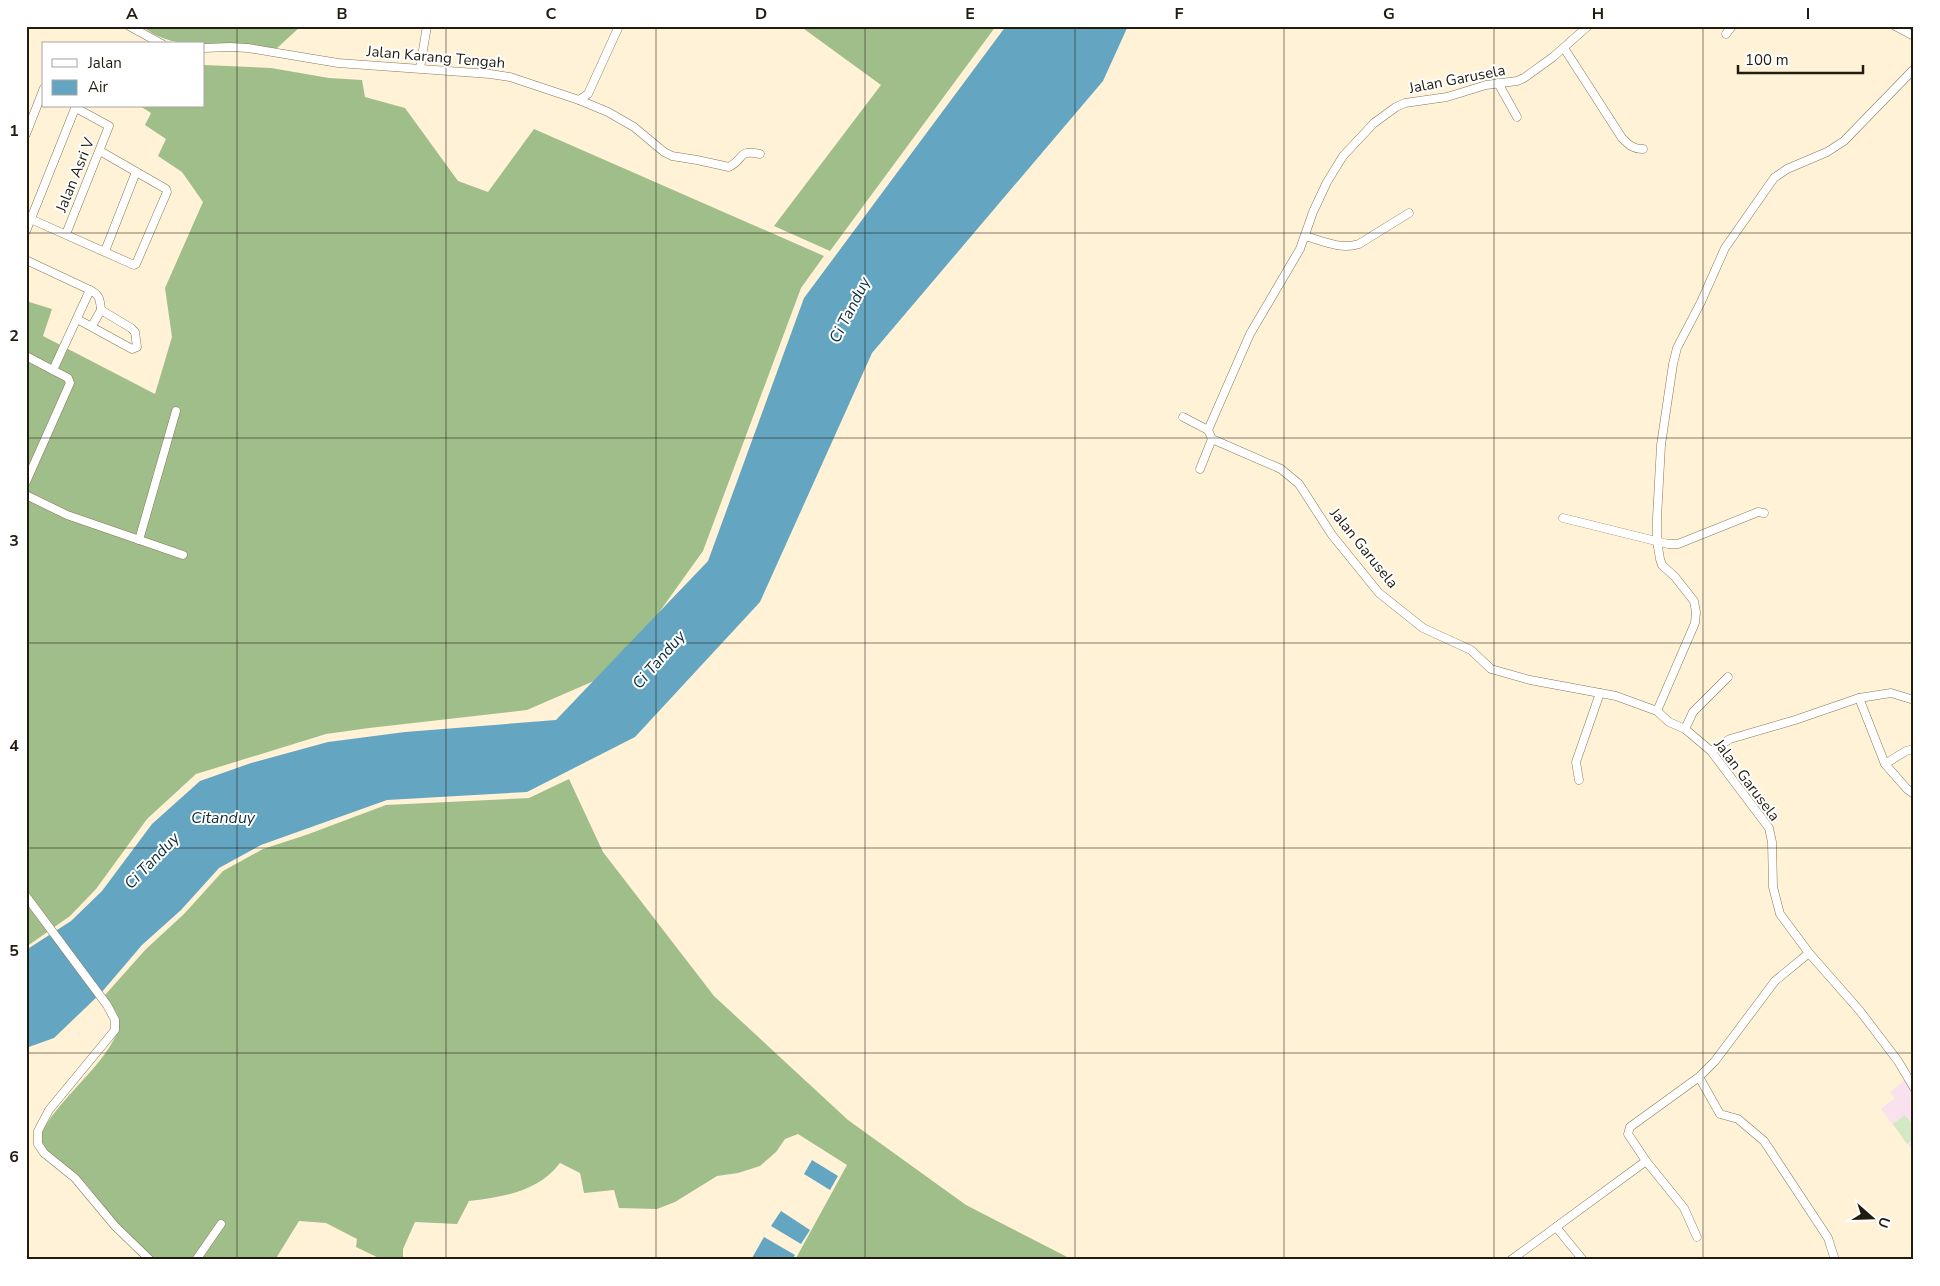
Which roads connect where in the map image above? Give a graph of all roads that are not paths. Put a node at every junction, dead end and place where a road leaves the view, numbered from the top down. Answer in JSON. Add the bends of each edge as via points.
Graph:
{"nodes":[{"id":1,"x":129,"y":26,"type":"edge"},
{"id":2,"x":427,"y":26,"type":"edge"},
{"id":3,"x":619,"y":26,"type":"edge"},
{"id":4,"x":1588,"y":26,"type":"edge"},
{"id":5,"x":1732,"y":26,"type":"edge"},
{"id":6,"x":1895,"y":26,"type":"edge"},
{"id":7,"x":1726,"y":34,"type":"dead end"},
{"id":8,"x":1914,"y":36,"type":"edge"},
{"id":9,"x":158,"y":42,"type":"edge"},
{"id":10,"x":205,"y":48,"type":"edge"},
{"id":11,"x":1564,"y":48,"type":"junction"},
{"id":12,"x":420,"y":68,"type":"junction"},
{"id":13,"x":1914,"y":70,"type":"edge"},
{"id":14,"x":1498,"y":82,"type":"junction"},
{"id":15,"x":42,"y":93,"type":"edge"},
{"id":16,"x":579,"y":100,"type":"junction"},
{"id":17,"x":76,"y":108,"type":"edge"},
{"id":18,"x":78,"y":108,"type":"edge"},
{"id":19,"x":1516,"y":117,"type":"dead end"},
{"id":20,"x":26,"y":134,"type":"edge"},
{"id":21,"x":1643,"y":149,"type":"dead end"},
{"id":22,"x":100,"y":151,"type":"junction"},
{"id":23,"x":760,"y":154,"type":"dead end"},
{"id":24,"x":136,"y":172,"type":"junction"},
{"id":25,"x":1409,"y":213,"type":"dead end"},
{"id":26,"x":29,"y":218,"type":"edge"},
{"id":27,"x":26,"y":231,"type":"edge"},
{"id":28,"x":66,"y":234,"type":"junction"},
{"id":29,"x":1305,"y":236,"type":"junction"},
{"id":30,"x":105,"y":251,"type":"junction"},
{"id":31,"x":26,"y":260,"type":"edge"},
{"id":32,"x":90,"y":290,"type":"junction"},
{"id":33,"x":101,"y":310,"type":"junction"},
{"id":34,"x":77,"y":319,"type":"junction"},
{"id":35,"x":92,"y":326,"type":"junction"},
{"id":36,"x":26,"y":356,"type":"edge"},
{"id":37,"x":53,"y":370,"type":"junction"},
{"id":38,"x":176,"y":411,"type":"dead end"},
{"id":39,"x":1183,"y":417,"type":"dead end"},
{"id":40,"x":1208,"y":430,"type":"junction"},
{"id":41,"x":1212,"y":438,"type":"junction"},
{"id":42,"x":1200,"y":470,"type":"dead end"},
{"id":43,"x":26,"y":482,"type":"edge"},
{"id":44,"x":26,"y":495,"type":"edge"},
{"id":45,"x":1764,"y":513,"type":"dead end"},
{"id":46,"x":1564,"y":518,"type":"dead end"},
{"id":47,"x":139,"y":540,"type":"junction"},
{"id":48,"x":1657,"y":541,"type":"junction"},
{"id":49,"x":183,"y":555,"type":"dead end"},
{"id":50,"x":1728,"y":677,"type":"dead end"},
{"id":51,"x":1600,"y":693,"type":"junction"},
{"id":52,"x":1859,"y":698,"type":"junction"},
{"id":53,"x":1914,"y":700,"type":"edge"},
{"id":54,"x":1657,"y":711,"type":"junction"},
{"id":55,"x":1685,"y":728,"type":"junction"},
{"id":56,"x":1914,"y":749,"type":"edge"},
{"id":57,"x":1711,"y":751,"type":"junction"},
{"id":58,"x":1885,"y":764,"type":"junction"},
{"id":59,"x":1579,"y":780,"type":"dead end"},
{"id":60,"x":1914,"y":794,"type":"edge"},
{"id":61,"x":26,"y":896,"type":"edge"},
{"id":62,"x":1809,"y":953,"type":"junction"},
{"id":63,"x":1699,"y":1078,"type":"junction"},
{"id":64,"x":1914,"y":1088,"type":"edge"},
{"id":65,"x":1646,"y":1161,"type":"junction"},
{"id":66,"x":221,"y":1224,"type":"dead end"},
{"id":67,"x":1556,"y":1227,"type":"junction"},
{"id":68,"x":1697,"y":1238,"type":"dead end"},
{"id":69,"x":150,"y":1260,"type":"edge"},
{"id":70,"x":196,"y":1260,"type":"edge"},
{"id":71,"x":1511,"y":1260,"type":"edge"},
{"id":72,"x":1583,"y":1260,"type":"edge"},
{"id":73,"x":1835,"y":1260,"type":"edge"}],
"edges":[{"from":1,"to":9,"type":"street"},
{"from":2,"to":12,"type":"street"},
{"from":3,"to":16,"type":"street","via":[[588,94]]},
{"from":4,"to":11,"type":"street","name":"Jalan Garusela"},
{"from":5,"to":7,"type":"street"},
{"from":6,"to":8,"type":"street"},
{"from":10,"to":12,"type":"street","name":"Jalan Karang Tengah","via":[[248,48],[323,62]]},
{"from":11,"to":14,"type":"street","name":"Jalan Garusela","via":[[1524,78]]},
{"from":11,"to":21,"type":"street","via":[[1622,138],[1635,149]]},
{"from":12,"to":16,"type":"street","name":"Jalan Karang Tengah","via":[[510,77]]},
{"from":13,"to":48,"type":"street","via":[[1844,141],[1774,178],[1725,248],[1674,355],[1661,445]]},
{"from":14,"to":19,"type":"street"},
{"from":14,"to":29,"type":"street","name":"Jalan Garusela","via":[[1447,97],[1405,103],[1374,123],[1343,156],[1327,182]]},
{"from":15,"to":20,"type":"street"},
{"from":16,"to":23,"type":"street","name":"Jalan Karang Tengah","via":[[634,127],[672,156],[729,167],[744,153]]},
{"from":17,"to":26,"type":"street"},
{"from":18,"to":22,"type":"street","name":"Jalan Asri V","via":[[109,126]]},
{"from":22,"to":24,"type":"street"},
{"from":22,"to":28,"type":"street","name":"Jalan Asri V"},
{"from":24,"to":30,"type":"street"},
{"from":24,"to":30,"type":"street","via":[[167,192],[136,264]]},
{"from":25,"to":29,"type":"street","via":[[1352,246]]},
{"from":26,"to":27,"type":"street"},
{"from":26,"to":28,"type":"street"},
{"from":28,"to":30,"type":"street"},
{"from":29,"to":40,"type":"street","name":"Jalan Garusela","via":[[1250,334]]},
{"from":31,"to":32,"type":"street"},
{"from":32,"to":33,"type":"street","via":[[100,297]]},
{"from":32,"to":34,"type":"street"},
{"from":33,"to":35,"type":"street"},
{"from":33,"to":35,"type":"street","via":[[135,332],[137,347],[132,349]]},
{"from":34,"to":35,"type":"street"},
{"from":34,"to":37,"type":"street"},
{"from":36,"to":37,"type":"street"},
{"from":37,"to":43,"type":"street","via":[[68,378],[70,384]]},
{"from":38,"to":47,"type":"street"},
{"from":39,"to":40,"type":"street"},
{"from":40,"to":41,"type":"street"},
{"from":41,"to":42,"type":"street"},
{"from":41,"to":51,"type":"street","name":"Jalan Garusela","via":[[1289,474],[1379,593],[1422,628],[1470,650],[1491,669]]},
{"from":44,"to":47,"type":"street","via":[[67,515]]},
{"from":45,"to":48,"type":"street","via":[[1758,512],[1678,544]]},
{"from":46,"to":48,"type":"street"},
{"from":47,"to":49,"type":"street"},
{"from":48,"to":54,"type":"street","via":[[1662,565],[1694,601],[1696,612],[1695,623]]},
{"from":50,"to":55,"type":"street","via":[[1693,712]]},
{"from":51,"to":54,"type":"street","name":"Jalan Garusela"},
{"from":51,"to":59,"type":"street","via":[[1576,762]]},
{"from":52,"to":53,"type":"street","via":[[1891,693]]},
{"from":52,"to":57,"type":"street","via":[[1730,739]]},
{"from":52,"to":58,"type":"street"},
{"from":54,"to":55,"type":"street","name":"Jalan Garusela","via":[[1669,722]]},
{"from":55,"to":57,"type":"street","name":"Jalan Garusela"},
{"from":56,"to":58,"type":"street"},
{"from":57,"to":62,"type":"street","name":"Jalan Garusela","via":[[1769,828],[1777,909]]},
{"from":58,"to":60,"type":"street"},
{"from":61,"to":69,"type":"street","via":[[115,1020],[115,1030],[49,1110],[38,1130],[38,1144],[44,1153],[75,1178]]},
{"from":62,"to":63,"type":"street","via":[[1775,981],[1721,1056]]},
{"from":62,"to":64,"type":"street","name":"Jalan Garusela","via":[[1860,1011]]},
{"from":63,"to":65,"type":"street","via":[[1630,1127],[1628,1134]]},
{"from":63,"to":73,"type":"street","via":[[1720,1114],[1738,1119],[1764,1141],[1828,1238]]},
{"from":65,"to":67,"type":"street"},
{"from":65,"to":68,"type":"street","via":[[1684,1208]]},
{"from":66,"to":70,"type":"street"},
{"from":67,"to":71,"type":"street"},
{"from":67,"to":72,"type":"street"}]}
